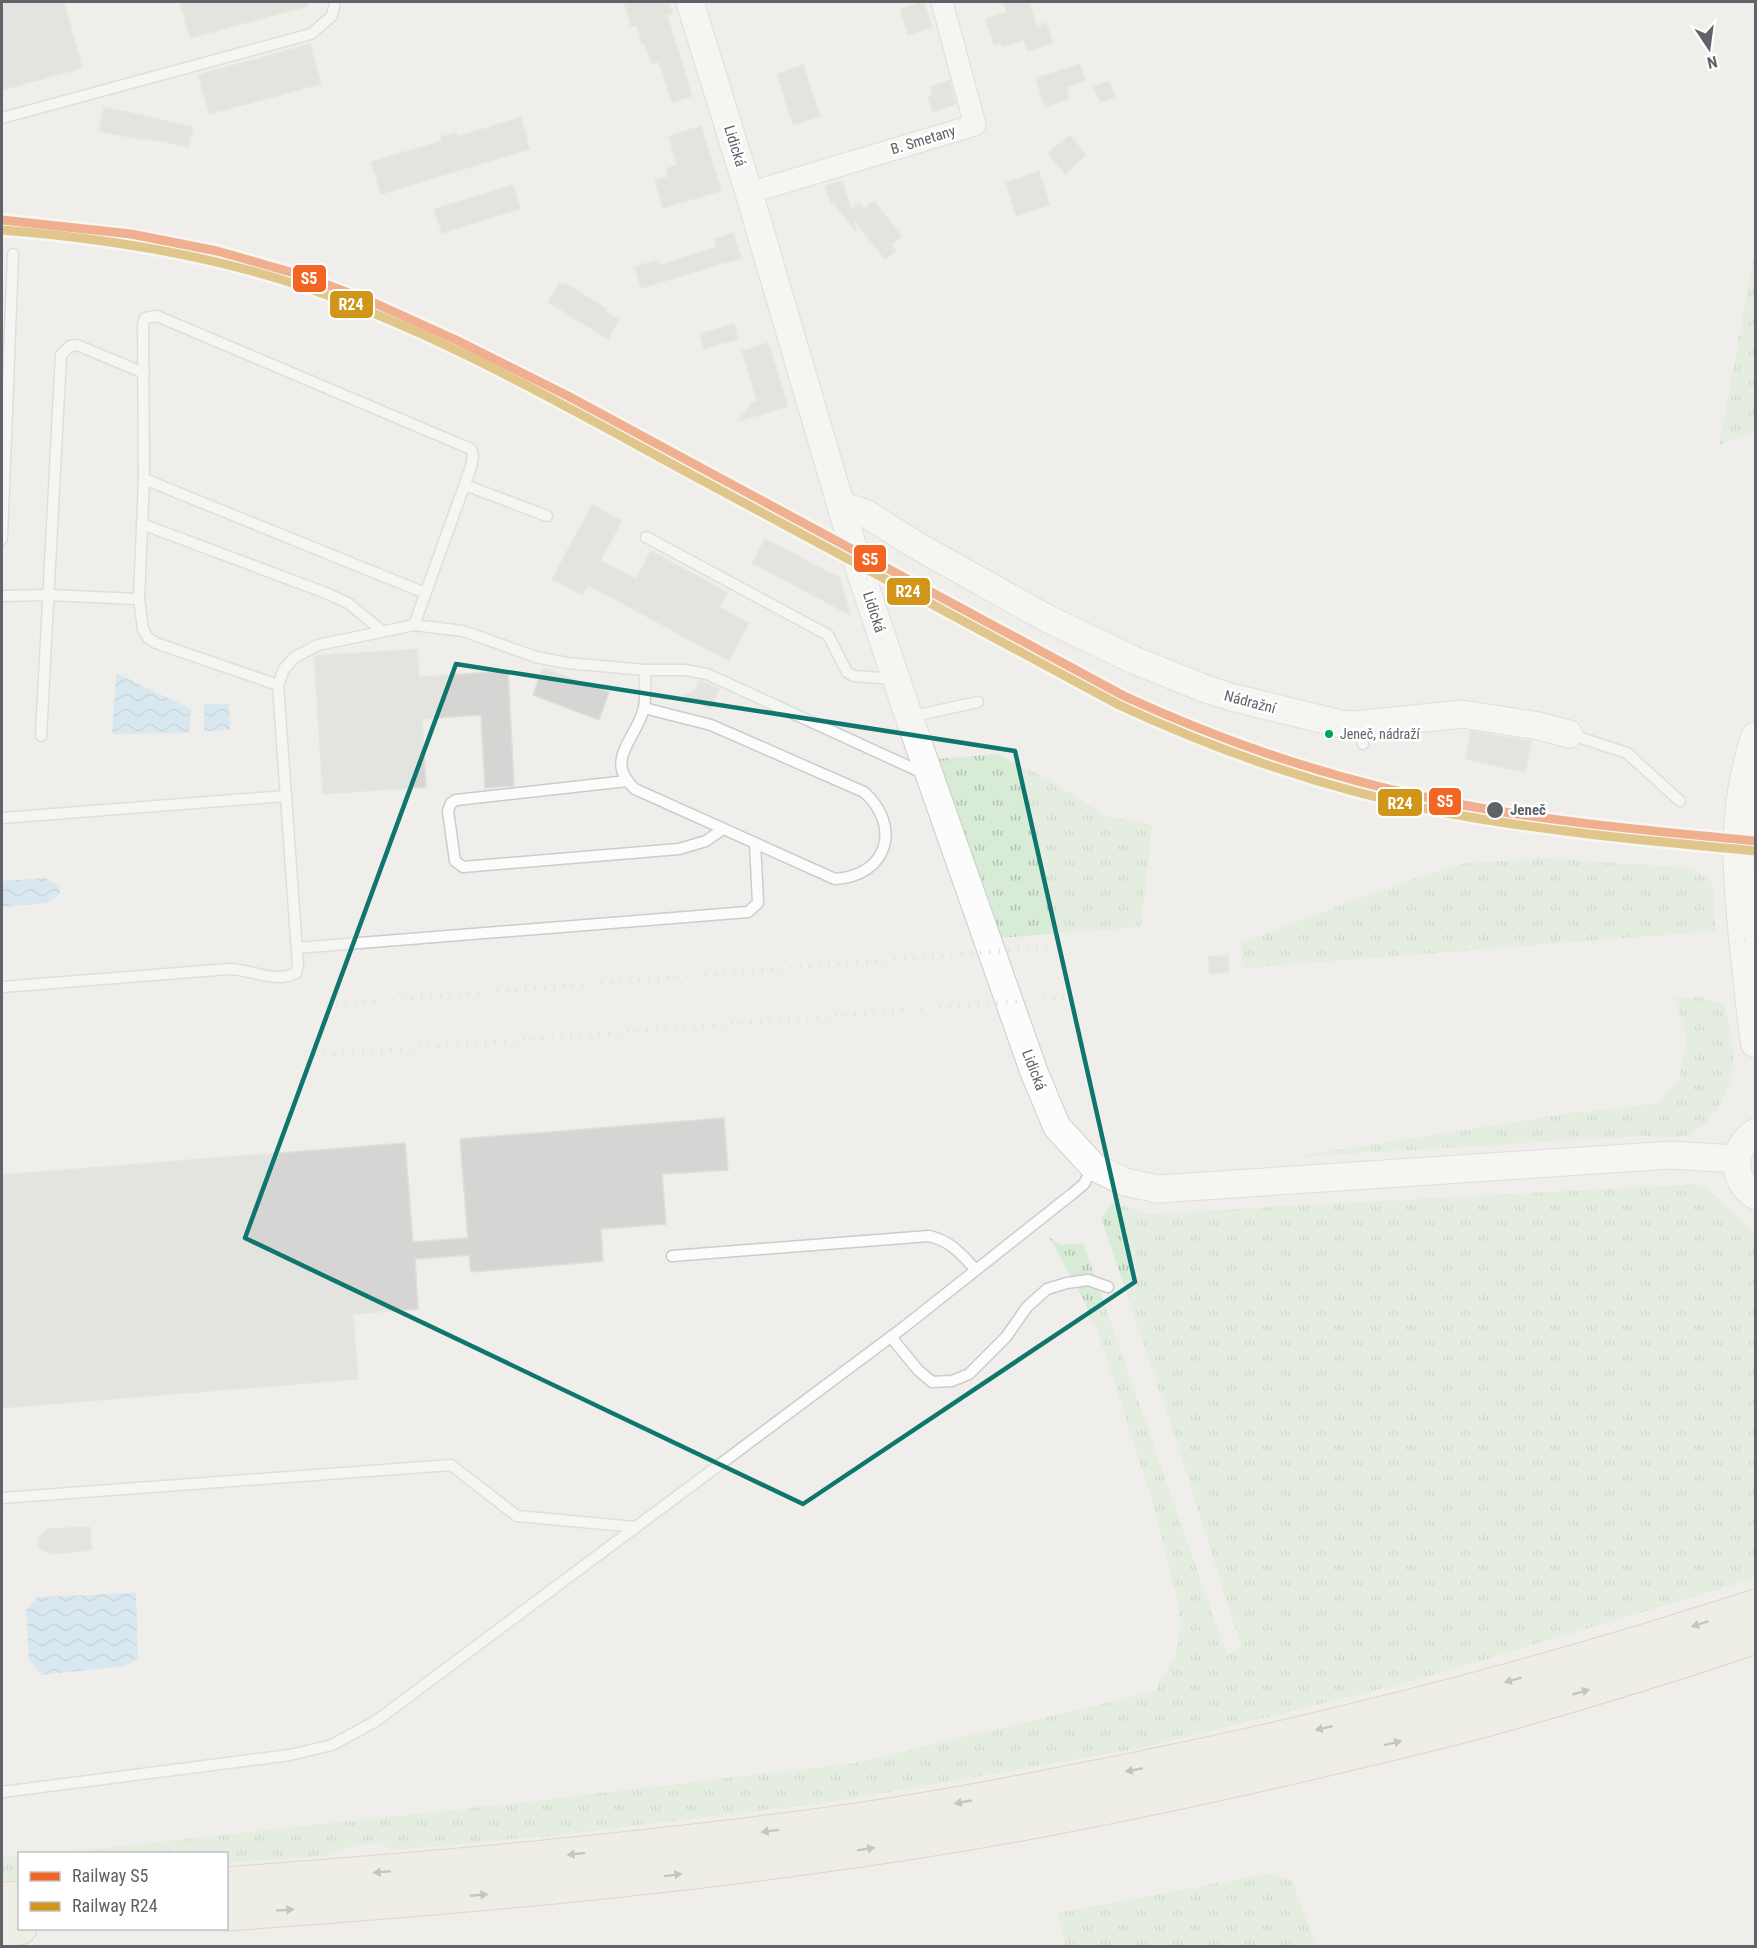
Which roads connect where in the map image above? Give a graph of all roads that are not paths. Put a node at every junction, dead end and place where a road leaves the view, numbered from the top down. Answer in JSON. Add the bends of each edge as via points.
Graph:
{"nodes":[{"id":1,"x":335,"y":2,"type":"edge"},
{"id":2,"x":690,"y":2,"type":"edge"},
{"id":3,"x":942,"y":2,"type":"edge"},
{"id":4,"x":2,"y":118,"type":"edge"},
{"id":5,"x":749,"y":193,"type":"junction"},
{"id":6,"x":13,"y":254,"type":"dead end"},
{"id":7,"x":144,"y":373,"type":"junction"},
{"id":8,"x":144,"y":478,"type":"junction"},
{"id":9,"x":465,"y":485,"type":"junction"},
{"id":10,"x":841,"y":505,"type":"junction"},
{"id":11,"x":547,"y":516,"type":"dead end"},
{"id":12,"x":142,"y":524,"type":"junction"},
{"id":13,"x":646,"y":537,"type":"dead end"},
{"id":14,"x":2,"y":539,"type":"edge"},
{"id":15,"x":425,"y":593,"type":"junction"},
{"id":16,"x":48,"y":595,"type":"junction"},
{"id":17,"x":2,"y":596,"type":"edge"},
{"id":18,"x":139,"y":599,"type":"junction"},
{"id":19,"x":414,"y":625,"type":"junction"},
{"id":20,"x":382,"y":631,"type":"junction"},
{"id":21,"x":645,"y":670,"type":"junction"},
{"id":22,"x":896,"y":679,"type":"junction"},
{"id":23,"x":278,"y":685,"type":"junction"},
{"id":24,"x":978,"y":702,"type":"dead end"},
{"id":25,"x":644,"y":708,"type":"junction"},
{"id":26,"x":909,"y":717,"type":"junction"},
{"id":27,"x":1569,"y":734,"type":"joint"},
{"id":28,"x":41,"y":736,"type":"dead end"},
{"id":29,"x":1755,"y":737,"type":"edge"},
{"id":30,"x":929,"y":775,"type":"junction"},
{"id":31,"x":627,"y":781,"type":"junction"},
{"id":32,"x":286,"y":796,"type":"junction"},
{"id":33,"x":1680,"y":801,"type":"dead end"},
{"id":34,"x":2,"y":818,"type":"edge"},
{"id":35,"x":723,"y":829,"type":"junction"},
{"id":36,"x":755,"y":843,"type":"junction"},
{"id":37,"x":297,"y":948,"type":"junction"},
{"id":38,"x":2,"y":987,"type":"edge"},
{"id":39,"x":1755,"y":1043,"type":"edge"},
{"id":40,"x":1755,"y":1132,"type":"edge"},
{"id":41,"x":1737,"y":1159,"type":"junction"},
{"id":42,"x":1094,"y":1167,"type":"junction"},
{"id":43,"x":1755,"y":1196,"type":"edge"},
{"id":44,"x":672,"y":1256,"type":"dead end"},
{"id":45,"x":976,"y":1270,"type":"junction"},
{"id":46,"x":1108,"y":1287,"type":"dead end"},
{"id":47,"x":891,"y":1337,"type":"junction"},
{"id":48,"x":2,"y":1498,"type":"edge"},
{"id":49,"x":636,"y":1527,"type":"junction"},
{"id":50,"x":1755,"y":1606,"type":"edge"},
{"id":51,"x":1755,"y":1637,"type":"edge"},
{"id":52,"x":2,"y":1792,"type":"edge"},
{"id":53,"x":228,"y":1884,"type":"edge"},
{"id":54,"x":18,"y":1898,"type":"edge"},
{"id":55,"x":2,"y":1899,"type":"edge"},
{"id":56,"x":228,"y":1914,"type":"edge"},
{"id":57,"x":18,"y":1928,"type":"edge"},
{"id":58,"x":2,"y":1929,"type":"edge"}],
"edges":[{"from":1,"to":4,"type":"lane","via":[[332,16],[311,34]]},
{"from":2,"to":5,"type":"street","name":"Lidická"},
{"from":3,"to":5,"type":"street","name":"B. Smetany","via":[[975,125]]},
{"from":5,"to":10,"type":"street","name":"Lidická"},
{"from":6,"to":14,"type":"lane"},
{"from":7,"to":8,"type":"lane"},
{"from":7,"to":9,"type":"lane","via":[[143,324],[145,318],[158,316],[467,446],[473,456]]},
{"from":7,"to":16,"type":"lane","via":[[77,345],[61,355]]},
{"from":8,"to":12,"type":"lane"},
{"from":8,"to":15,"type":"lane"},
{"from":9,"to":11,"type":"lane"},
{"from":9,"to":15,"type":"lane"},
{"from":10,"to":22,"type":"street","name":"Lidická"},
{"from":10,"to":27,"type":"street","name":"Nádražní","via":[[867,514],[1048,619],[1134,660],[1231,697],[1341,724],[1359,734],[1462,714]]},
{"from":12,"to":18,"type":"lane"},
{"from":12,"to":20,"type":"lane","via":[[326,593],[348,603]]},
{"from":13,"to":22,"type":"lane","via":[[828,635],[847,672],[854,676]]},
{"from":15,"to":19,"type":"lane"},
{"from":16,"to":17,"type":"lane"},
{"from":16,"to":18,"type":"lane"},
{"from":16,"to":28,"type":"lane"},
{"from":18,"to":23,"type":"lane","via":[[143,629],[156,643]]},
{"from":19,"to":20,"type":"lane"},
{"from":19,"to":21,"type":"lane","via":[[463,631],[536,657]]},
{"from":20,"to":23,"type":"lane","via":[[318,645],[295,657],[284,669]]},
{"from":21,"to":25,"type":"lane"},
{"from":21,"to":30,"type":"lane","via":[[707,674]]},
{"from":22,"to":26,"type":"street","name":"Lidická"},
{"from":23,"to":32,"type":"lane"},
{"from":24,"to":26,"type":"lane"},
{"from":25,"to":31,"type":"lane","via":[[621,760],[621,771]]},
{"from":25,"to":36,"type":"lane","via":[[711,725],[864,792],[876,803],[886,831],[884,851],[871,868],[852,878],[835,879]]},
{"from":26,"to":30,"type":"street","name":"Lidická"},
{"from":27,"to":33,"type":"lane","name":"Nádražní","via":[[1627,753]]},
{"from":29,"to":39,"type":"main road","via":[[1745,774],[1737,842]]},
{"from":30,"to":42,"type":"street","name":"Lidická","via":[[1057,1127]]},
{"from":31,"to":35,"type":"lane","via":[[635,789]]},
{"from":31,"to":35,"type":"lane","via":[[456,800],[448,810],[455,861],[463,867],[679,849],[706,841]]},
{"from":32,"to":34,"type":"lane"},
{"from":32,"to":37,"type":"lane"},
{"from":35,"to":36,"type":"lane"},
{"from":36,"to":37,"type":"lane","via":[[758,903],[748,912]]},
{"from":37,"to":38,"type":"lane","via":[[296,973],[281,978],[229,969]]},
{"from":40,"to":41,"type":"street","via":[[1744,1142]]},
{"from":41,"to":42,"type":"street","via":[[1671,1155],[1158,1189],[1125,1182]]},
{"from":41,"to":43,"type":"street","via":[[1739,1179]]},
{"from":42,"to":45,"type":"lane","via":[[1084,1184]]},
{"from":44,"to":45,"type":"lane","via":[[929,1236],[943,1239]]},
{"from":45,"to":47,"type":"lane"},
{"from":46,"to":47,"type":"lane","via":[[1088,1280],[1047,1289],[969,1374],[952,1381],[932,1382]]},
{"from":47,"to":49,"type":"lane"},
{"from":48,"to":49,"type":"lane","via":[[451,1465],[517,1516]]},
{"from":49,"to":52,"type":"lane","via":[[376,1721],[332,1745],[290,1755]]},
{"from":50,"to":53,"type":"highway","one_way":true,"via":[[1545,1671],[1382,1714],[1183,1761],[1020,1792],[843,1822],[628,1848]]},
{"from":56,"to":51,"type":"highway","one_way":true,"via":[[611,1882],[960,1835],[1185,1792],[1476,1722],[1662,1669]]},
{"from":54,"to":55,"type":"highway"},
{"from":57,"to":58,"type":"highway"}]}
